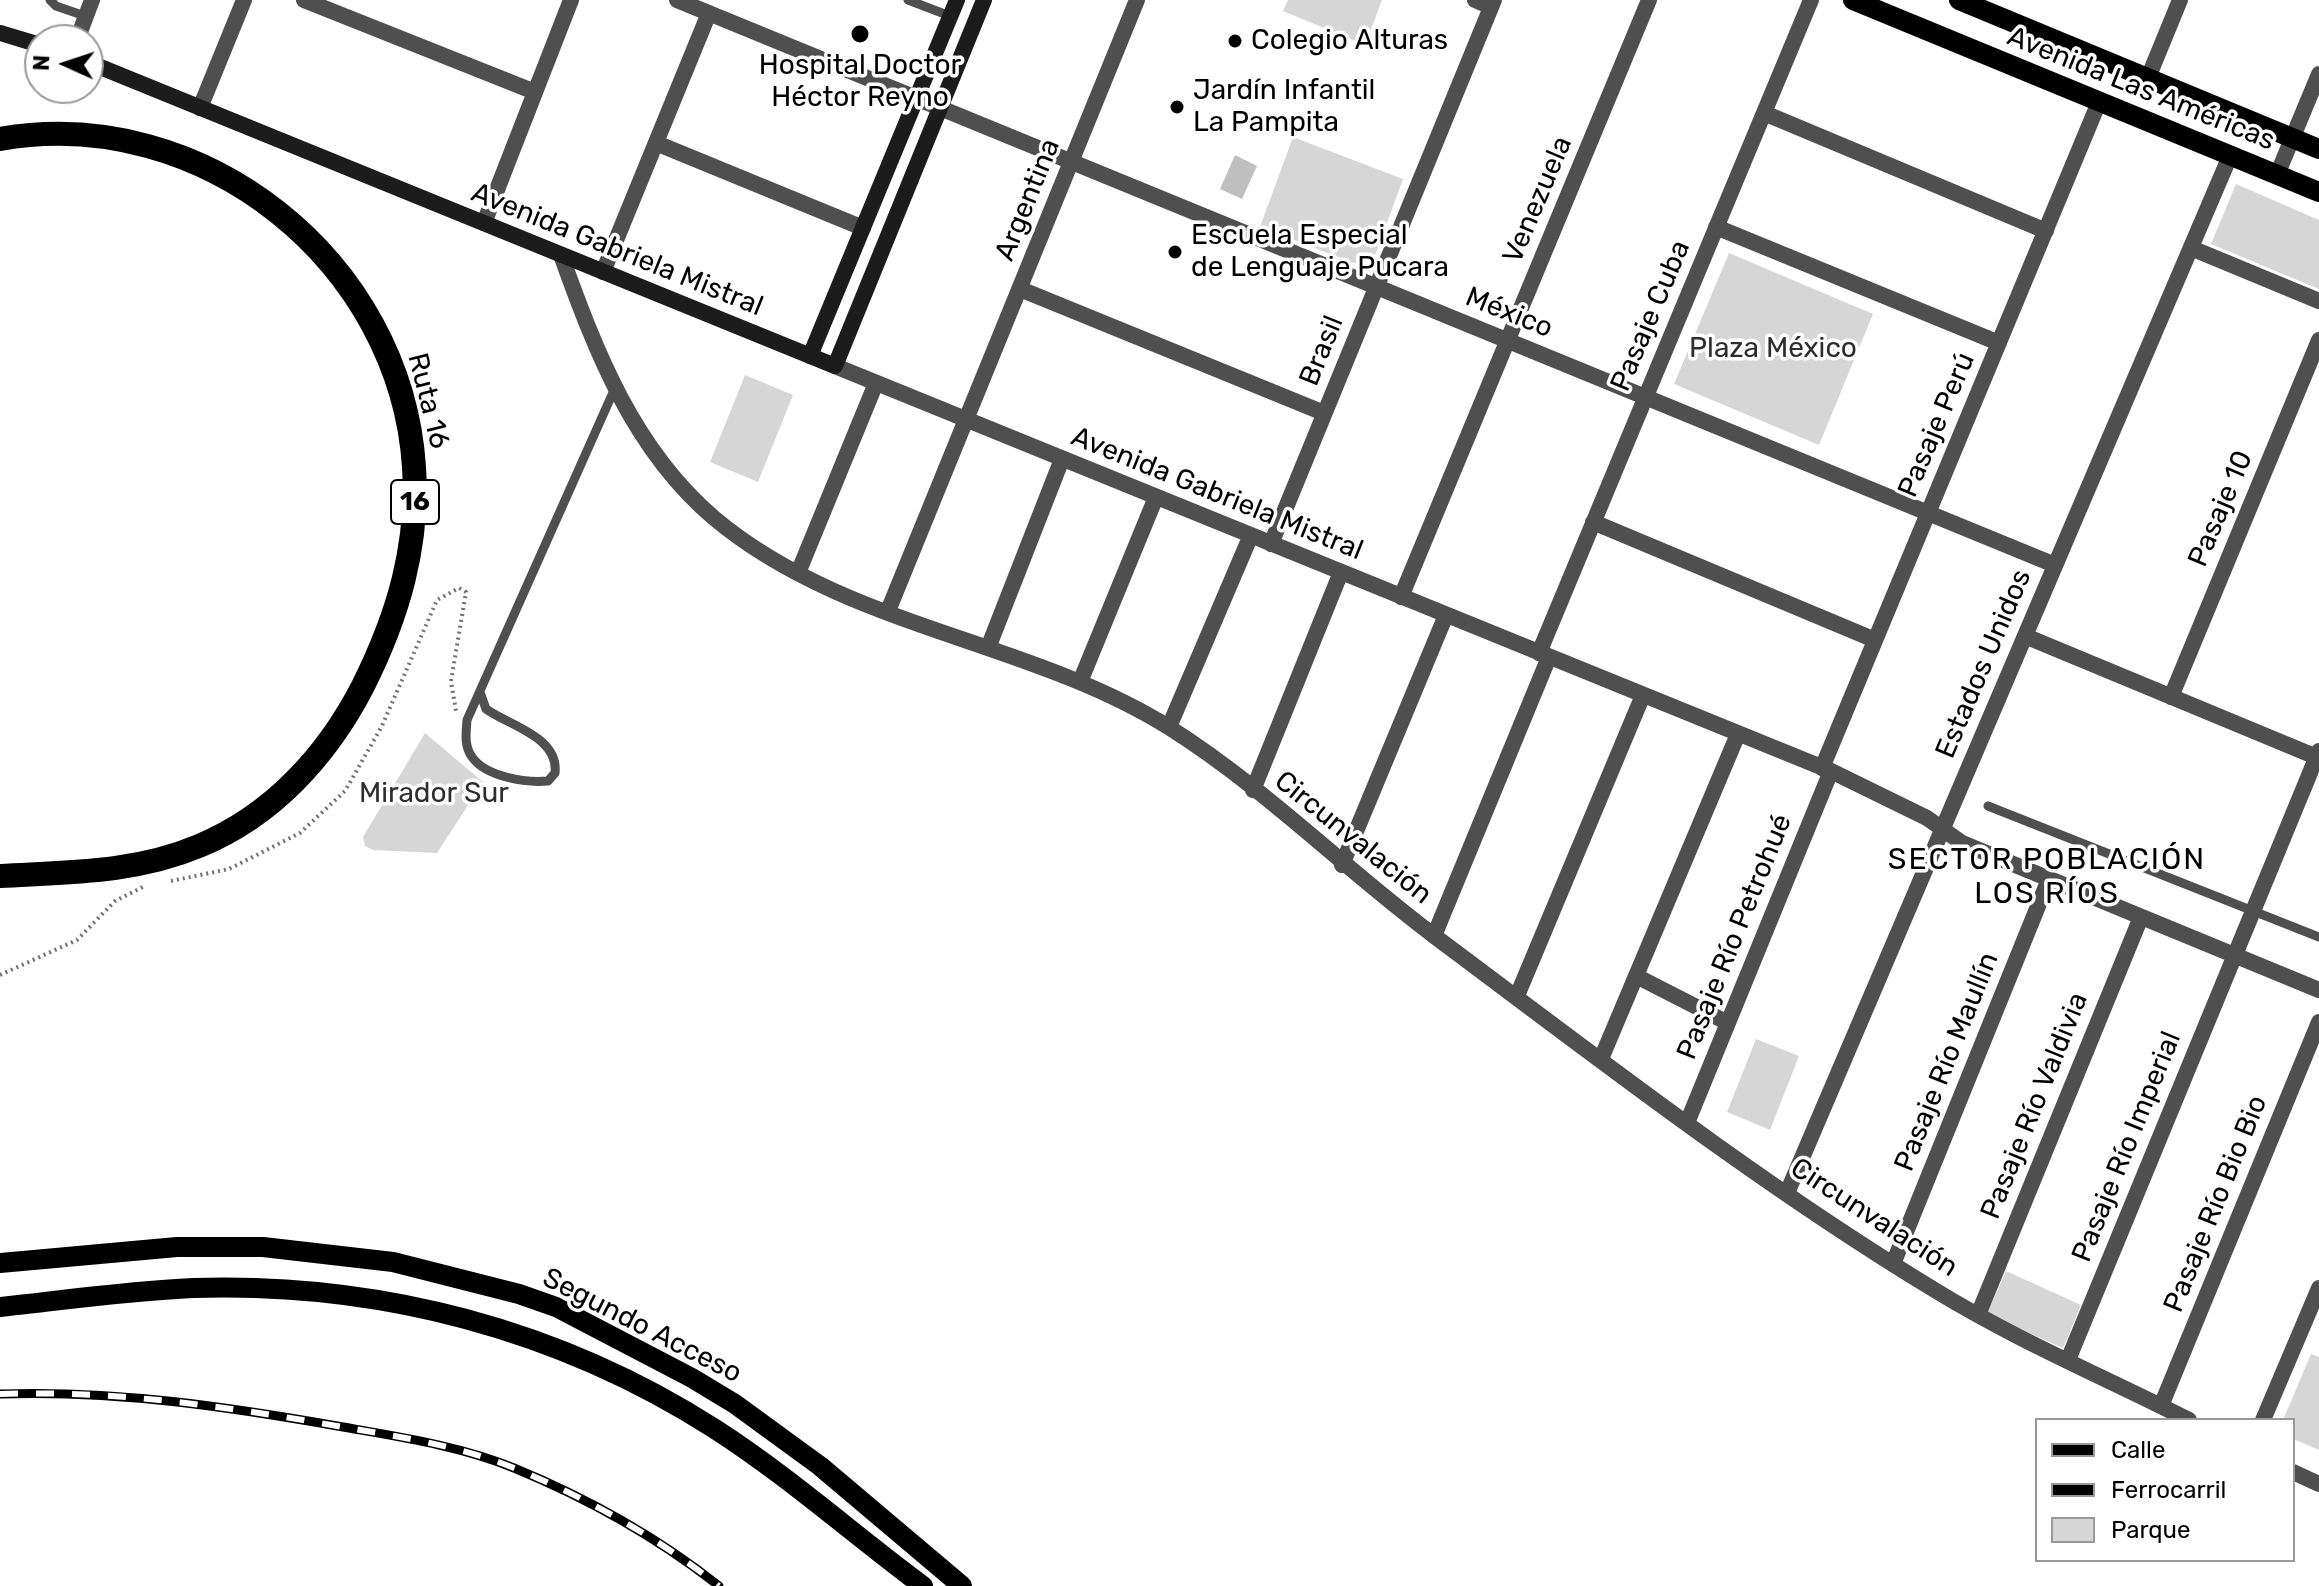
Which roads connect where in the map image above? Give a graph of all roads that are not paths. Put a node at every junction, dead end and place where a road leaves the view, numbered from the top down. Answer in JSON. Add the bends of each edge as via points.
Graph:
{"nodes":[{"id":1,"x":50,"y":0,"type":"edge"},
{"id":2,"x":92,"y":0,"type":"edge"},
{"id":3,"x":244,"y":0,"type":"edge"},
{"id":4,"x":304,"y":0,"type":"edge"},
{"id":5,"x":571,"y":0,"type":"edge"},
{"id":6,"x":677,"y":0,"type":"edge"},
{"id":7,"x":909,"y":0,"type":"edge"},
{"id":8,"x":957,"y":0,"type":"edge"},
{"id":9,"x":984,"y":0,"type":"edge"},
{"id":10,"x":1137,"y":0,"type":"edge"},
{"id":11,"x":1475,"y":0,"type":"edge"},
{"id":12,"x":1649,"y":0,"type":"edge"},
{"id":13,"x":1811,"y":0,"type":"edge"},
{"id":14,"x":1853,"y":0,"type":"edge"},
{"id":15,"x":1959,"y":0,"type":"edge"},
{"id":16,"x":2180,"y":0,"type":"edge"},
{"id":17,"x":1493,"y":3,"type":"edge"},
{"id":18,"x":709,"y":13,"type":"junction"},
{"id":19,"x":85,"y":16,"type":"junction"},
{"id":20,"x":950,"y":16,"type":"junction"},
{"id":21,"x":82,"y":24,"type":"edge"},
{"id":22,"x":0,"y":33,"type":"edge"},
{"id":23,"x":24,"y":40,"type":"edge"},
{"id":24,"x":104,"y":69,"type":"edge"},
{"id":25,"x":2319,"y":74,"type":"edge"},
{"id":26,"x":2148,"y":78,"type":"junction"},
{"id":27,"x":535,"y":92,"type":"junction"},
{"id":28,"x":916,"y":98,"type":"junction"},
{"id":29,"x":2099,"y":102,"type":"junction"},
{"id":30,"x":200,"y":108,"type":"junction"},
{"id":31,"x":940,"y":108,"type":"junction"},
{"id":32,"x":1764,"y":113,"type":"junction"},
{"id":33,"x":2292,"y":138,"type":"junction"},
{"id":34,"x":0,"y":139,"type":"edge"},
{"id":35,"x":656,"y":143,"type":"junction"},
{"id":36,"x":2319,"y":149,"type":"edge"},
{"id":37,"x":2230,"y":156,"type":"junction"},
{"id":38,"x":1072,"y":162,"type":"junction"},
{"id":39,"x":2277,"y":175,"type":"junction"},
{"id":40,"x":2319,"y":192,"type":"edge"},
{"id":41,"x":484,"y":223,"type":"junction"},
{"id":42,"x":1716,"y":227,"type":"junction"},
{"id":43,"x":863,"y":228,"type":"junction"},
{"id":44,"x":2046,"y":231,"type":"junction"},
{"id":45,"x":2191,"y":248,"type":"junction"},
{"id":46,"x":561,"y":255,"type":"junction"},
{"id":47,"x":603,"y":272,"type":"junction"},
{"id":48,"x":1376,"y":287,"type":"junction"},
{"id":49,"x":1020,"y":289,"type":"junction"},
{"id":50,"x":2319,"y":301,"type":"edge"},
{"id":51,"x":2319,"y":340,"type":"edge"},
{"id":52,"x":1507,"y":341,"type":"junction"},
{"id":53,"x":1999,"y":343,"type":"junction"},
{"id":54,"x":810,"y":356,"type":"junction"},
{"id":55,"x":835,"y":366,"type":"junction"},
{"id":56,"x":876,"y":383,"type":"junction"},
{"id":57,"x":615,"y":388,"type":"junction"},
{"id":58,"x":1645,"y":397,"type":"junction"},
{"id":59,"x":1324,"y":413,"type":"junction"},
{"id":60,"x":967,"y":420,"type":"junction"},
{"id":61,"x":1062,"y":459,"type":"junction"},
{"id":62,"x":1156,"y":497,"type":"junction"},
{"id":63,"x":1928,"y":514,"type":"junction"},
{"id":64,"x":1593,"y":522,"type":"junction"},
{"id":65,"x":1251,"y":535,"type":"junction"},
{"id":66,"x":1271,"y":544,"type":"junction"},
{"id":67,"x":2055,"y":565,"type":"junction"},
{"id":68,"x":1341,"y":572,"type":"junction"},
{"id":69,"x":798,"y":573,"type":"junction"},
{"id":70,"x":1401,"y":597,"type":"junction"},
{"id":71,"x":888,"y":611,"type":"junction"},
{"id":72,"x":1446,"y":615,"type":"junction"},
{"id":73,"x":2025,"y":636,"type":"junction"},
{"id":74,"x":1875,"y":640,"type":"junction"},
{"id":75,"x":988,"y":648,"type":"junction"},
{"id":76,"x":1544,"y":655,"type":"junction"},
{"id":77,"x":1080,"y":682,"type":"junction"},
{"id":78,"x":480,"y":692,"type":"junction"},
{"id":79,"x":1643,"y":695,"type":"junction"},
{"id":80,"x":2171,"y":697,"type":"junction"},
{"id":81,"x":1169,"y":727,"type":"junction"},
{"id":82,"x":1738,"y":734,"type":"junction"},
{"id":83,"x":2318,"y":755,"type":"edge"},
{"id":84,"x":1826,"y":770,"type":"junction"},
{"id":85,"x":1253,"y":790,"type":"junction"},
{"id":86,"x":1988,"y":806,"type":"dead end"},
{"id":87,"x":1942,"y":827,"type":"junction"},
{"id":88,"x":1342,"y":865,"type":"junction"},
{"id":89,"x":0,"y":876,"type":"edge"},
{"id":90,"x":2049,"y":879,"type":"junction"},
{"id":91,"x":2252,"y":910,"type":"junction"},
{"id":92,"x":2141,"y":917,"type":"junction"},
{"id":93,"x":1434,"y":936,"type":"junction"},
{"id":94,"x":2319,"y":937,"type":"edge"},
{"id":95,"x":2234,"y":955,"type":"junction"},
{"id":96,"x":1636,"y":976,"type":"junction"},
{"id":97,"x":2319,"y":990,"type":"edge"},
{"id":98,"x":1517,"y":996,"type":"junction"},
{"id":99,"x":2319,"y":1022,"type":"edge"},
{"id":100,"x":1728,"y":1023,"type":"junction"},
{"id":101,"x":1601,"y":1059,"type":"junction"},
{"id":102,"x":1687,"y":1123,"type":"junction"},
{"id":103,"x":1787,"y":1193,"type":"junction"},
{"id":104,"x":0,"y":1263,"type":"edge"},
{"id":105,"x":1893,"y":1264,"type":"junction"},
{"id":106,"x":2319,"y":1288,"type":"edge"},
{"id":107,"x":0,"y":1307,"type":"edge"},
{"id":108,"x":1978,"y":1315,"type":"junction"},
{"id":109,"x":2068,"y":1360,"type":"junction"},
{"id":110,"x":2161,"y":1406,"type":"junction"},
{"id":111,"x":2185,"y":1418,"type":"edge"},
{"id":112,"x":2264,"y":1418,"type":"edge"},
{"id":113,"x":2295,"y":1473,"type":"edge"},
{"id":114,"x":2319,"y":1484,"type":"edge"},
{"id":115,"x":923,"y":1586,"type":"edge"},
{"id":116,"x":962,"y":1586,"type":"edge"}],
"edges":[{"from":1,"to":19,"type":"lane"},
{"from":2,"to":19,"type":"street"},
{"from":3,"to":30,"type":"street"},
{"from":4,"to":27,"type":"street"},
{"from":5,"to":27,"type":"street"},
{"from":6,"to":18,"type":"street","name":"México"},
{"from":7,"to":20,"type":"lane"},
{"from":8,"to":20,"type":"street"},
{"from":9,"to":31,"type":"street"},
{"from":10,"to":38,"type":"street","name":"Argentina"},
{"from":11,"to":17,"type":"street"},
{"from":12,"to":52,"type":"street","name":"Venezuela"},
{"from":13,"to":32,"type":"street","name":"Pasaje Cuba"},
{"from":14,"to":29,"type":"main road","name":"Avenida Las Américas"},
{"from":15,"to":26,"type":"main road","name":"Avenida Las Américas"},
{"from":16,"to":26,"type":"street"},
{"from":17,"to":48,"type":"street","name":"Brasil"},
{"from":18,"to":28,"type":"street","name":"México"},
{"from":18,"to":35,"type":"street"},
{"from":19,"to":21,"type":"street"},
{"from":20,"to":28,"type":"street"},
{"from":22,"to":23,"type":"street"},
{"from":24,"to":30,"type":"street","name":"Avenida Gabriela Mistral"},
{"from":25,"to":33,"type":"street"},
{"from":26,"to":33,"type":"main road","name":"Avenida Las Américas"},
{"from":27,"to":41,"type":"street"},
{"from":28,"to":31,"type":"street","name":"México"},
{"from":28,"to":43,"type":"street"},
{"from":29,"to":37,"type":"main road","name":"Avenida Las Américas"},
{"from":29,"to":44,"type":"street","name":"Pasaje Perú"},
{"from":30,"to":41,"type":"street","name":"Avenida Gabriela Mistral"},
{"from":31,"to":38,"type":"street","name":"México"},
{"from":31,"to":55,"type":"street"},
{"from":32,"to":42,"type":"street","name":"Pasaje Cuba"},
{"from":32,"to":44,"type":"street"},
{"from":33,"to":36,"type":"main road","name":"Avenida Las Américas"},
{"from":33,"to":39,"type":"street"},
{"from":34,"to":89,"type":"highway","name":"Ruta 16","number":"16","via":[[70,133],[152,146],[229,177],[283,214],[349,286],[383,344],[404,404],[415,495],[410,557],[382,648],[344,721],[292,784],[246,822],[181,854],[112,870]]},
{"from":35,"to":43,"type":"street"},
{"from":35,"to":47,"type":"street"},
{"from":37,"to":39,"type":"main road","name":"Avenida Las Américas"},
{"from":37,"to":45,"type":"street","name":"Estados Unidos"},
{"from":38,"to":48,"type":"street","name":"México"},
{"from":38,"to":49,"type":"street","name":"Argentina"},
{"from":39,"to":40,"type":"main road","name":"Avenida Las Américas"},
{"from":41,"to":46,"type":"street","name":"Avenida Gabriela Mistral"},
{"from":42,"to":53,"type":"street"},
{"from":42,"to":58,"type":"street","name":"Pasaje Cuba"},
{"from":43,"to":54,"type":"street"},
{"from":44,"to":53,"type":"street","name":"Pasaje Perú"},
{"from":45,"to":50,"type":"street"},
{"from":45,"to":67,"type":"street","name":"Estados Unidos"},
{"from":46,"to":47,"type":"street","name":"Avenida Gabriela Mistral"},
{"from":46,"to":57,"type":"street","name":"Circunvalación"},
{"from":47,"to":54,"type":"street","name":"Avenida Gabriela Mistral"},
{"from":48,"to":52,"type":"street","name":"México"},
{"from":48,"to":59,"type":"street","name":"Brasil"},
{"from":49,"to":59,"type":"street"},
{"from":49,"to":60,"type":"street","name":"Argentina"},
{"from":51,"to":80,"type":"street","name":"Pasaje 10"},
{"from":52,"to":58,"type":"street","name":"México"},
{"from":52,"to":70,"type":"street","name":"Venezuela"},
{"from":53,"to":63,"type":"street","name":"Pasaje Perú"},
{"from":54,"to":55,"type":"street","name":"Avenida Gabriela Mistral"},
{"from":55,"to":56,"type":"street","name":"Avenida Gabriela Mistral"},
{"from":56,"to":60,"type":"street","name":"Avenida Gabriela Mistral"},
{"from":56,"to":69,"type":"street"},
{"from":57,"to":69,"type":"street","name":"Circunvalación","via":[[647,444],[688,493],[740,538]]},
{"from":57,"to":78,"type":"lane"},
{"from":58,"to":63,"type":"street","name":"México"},
{"from":58,"to":64,"type":"street","name":"Pasaje Cuba"},
{"from":59,"to":66,"type":"street","name":"Brasil"},
{"from":60,"to":61,"type":"street","name":"Avenida Gabriela Mistral"},
{"from":60,"to":71,"type":"street","name":"Argentina"},
{"from":61,"to":62,"type":"street","name":"Avenida Gabriela Mistral"},
{"from":61,"to":75,"type":"street"},
{"from":62,"to":65,"type":"street","name":"Avenida Gabriela Mistral"},
{"from":62,"to":77,"type":"street"},
{"from":63,"to":67,"type":"street","name":"México"},
{"from":63,"to":74,"type":"street","name":"Pasaje Perú"},
{"from":64,"to":74,"type":"street"},
{"from":64,"to":76,"type":"street","name":"Pasaje Cuba"},
{"from":65,"to":66,"type":"street","name":"Avenida Gabriela Mistral"},
{"from":65,"to":81,"type":"street"},
{"from":66,"to":68,"type":"street","name":"Avenida Gabriela Mistral"},
{"from":67,"to":73,"type":"street","name":"Estados Unidos"},
{"from":68,"to":70,"type":"street","name":"Avenida Gabriela Mistral"},
{"from":68,"to":85,"type":"street"},
{"from":69,"to":71,"type":"street","name":"Circunvalación"},
{"from":70,"to":72,"type":"street","name":"Avenida Gabriela Mistral"},
{"from":71,"to":75,"type":"street","name":"Circunvalación"},
{"from":72,"to":76,"type":"street","name":"Avenida Gabriela Mistral"},
{"from":72,"to":88,"type":"street"},
{"from":73,"to":80,"type":"street"},
{"from":73,"to":87,"type":"street","name":"Estados Unidos"},
{"from":74,"to":84,"type":"street","name":"Pasaje Perú"},
{"from":75,"to":77,"type":"street","name":"Circunvalación"},
{"from":76,"to":79,"type":"street","name":"Avenida Gabriela Mistral"},
{"from":76,"to":93,"type":"street","name":"Pasaje Cuba"},
{"from":77,"to":81,"type":"street","name":"Circunvalación"},
{"from":78,"to":78,"type":"lane","via":[[467,720],[465,740],[473,759],[506,777],[548,781],[555,773],[552,753],[538,737],[486,709]]},
{"from":79,"to":82,"type":"street","name":"Avenida Gabriela Mistral"},
{"from":79,"to":98,"type":"street"},
{"from":80,"to":83,"type":"street"},
{"from":81,"to":85,"type":"street","name":"Circunvalación"},
{"from":82,"to":84,"type":"street","name":"Avenida Gabriela Mistral"},
{"from":82,"to":96,"type":"street"},
{"from":83,"to":91,"type":"street","name":"Pasaje Río Imperial"},
{"from":84,"to":87,"type":"street","name":"Avenida Gabriela Mistral"},
{"from":84,"to":100,"type":"street","name":"Pasaje Río Petrohué"},
{"from":85,"to":88,"type":"street","name":"Circunvalación"},
{"from":86,"to":91,"type":"lane"},
{"from":87,"to":90,"type":"street","name":"Avenida Gabriela Mistral","via":[[1962,843]]},
{"from":87,"to":103,"type":"street","name":"Estados Unidos"},
{"from":88,"to":93,"type":"street","name":"Circunvalación"},
{"from":90,"to":92,"type":"street","name":"Avenida Gabriela Mistral"},
{"from":90,"to":105,"type":"street","name":"Pasaje Río Maullín"},
{"from":91,"to":94,"type":"lane"},
{"from":91,"to":95,"type":"street","name":"Pasaje Río Imperial"},
{"from":92,"to":95,"type":"street","name":"Avenida Gabriela Mistral"},
{"from":92,"to":108,"type":"street","name":"Pasaje Río Valdivia"},
{"from":93,"to":98,"type":"street","name":"Circunvalación"},
{"from":95,"to":97,"type":"street","name":"Avenida Gabriela Mistral"},
{"from":95,"to":109,"type":"street","name":"Pasaje Río Imperial"},
{"from":96,"to":100,"type":"street"},
{"from":96,"to":101,"type":"street"},
{"from":98,"to":101,"type":"street","name":"Circunvalación"},
{"from":99,"to":110,"type":"street","name":"Pasaje Río Bio Bio"},
{"from":100,"to":102,"type":"street","name":"Pasaje Río Petrohué"},
{"from":101,"to":102,"type":"street","name":"Circunvalación"},
{"from":102,"to":103,"type":"street","name":"Circunvalación"},
{"from":103,"to":105,"type":"street","name":"Circunvalación"},
{"from":104,"to":116,"type":"main road","name":"Segundo Acceso","via":[[177,1247],[263,1247],[393,1262],[519,1294],[556,1307],[735,1404],[820,1466]]},
{"from":105,"to":108,"type":"street","name":"Circunvalación"},
{"from":106,"to":112,"type":"street"},
{"from":107,"to":115,"type":"main road","name":"Segundo Acceso","via":[[142,1291],[245,1288],[355,1297],[500,1327],[589,1360],[676,1405],[758,1459]]},
{"from":108,"to":109,"type":"street","name":"Circunvalación"},
{"from":109,"to":110,"type":"street","name":"Circunvalación"},
{"from":110,"to":111,"type":"street","name":"Circunvalación"},
{"from":113,"to":114,"type":"street"}]}
